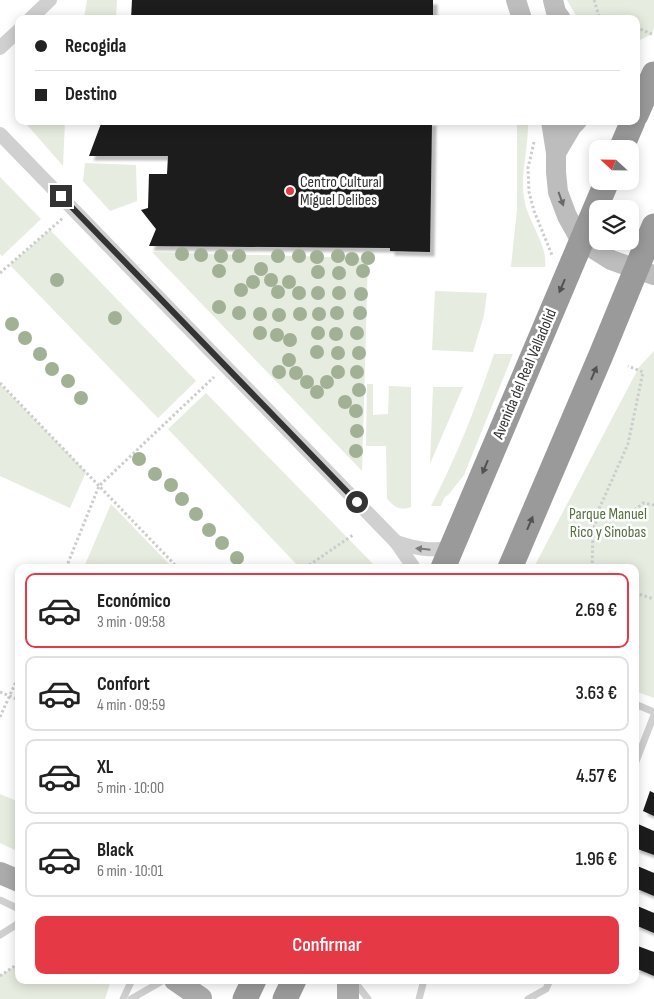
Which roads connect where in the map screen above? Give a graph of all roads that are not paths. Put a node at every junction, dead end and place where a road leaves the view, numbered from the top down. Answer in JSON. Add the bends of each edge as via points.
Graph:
{"nodes":[{"id":1,"x":50,"y":0,"type":"edge"},
{"id":2,"x":516,"y":0,"type":"edge"},
{"id":3,"x":553,"y":0,"type":"edge"},
{"id":4,"x":34,"y":15,"type":"edge"},
{"id":5,"x":521,"y":15,"type":"edge"},
{"id":6,"x":558,"y":15,"type":"edge"},
{"id":7,"x":15,"y":34,"type":"edge"},
{"id":8,"x":0,"y":48,"type":"edge"},
{"id":9,"x":648,"y":84,"type":"edge"},
{"id":10,"x":640,"y":105,"type":"edge"},
{"id":11,"x":552,"y":125,"type":"edge"},
{"id":12,"x":573,"y":125,"type":"edge"},
{"id":13,"x":631,"y":125,"type":"edge"},
{"id":14,"x":0,"y":134,"type":"edge"},
{"id":15,"x":625,"y":140,"type":"edge"},
{"id":16,"x":556,"y":153,"type":"junction"},
{"id":17,"x":603,"y":190,"type":"edge"},
{"id":18,"x":654,"y":226,"type":"edge"},
{"id":19,"x":581,"y":241,"type":"junction"},
{"id":20,"x":650,"y":274,"type":"edge"},
{"id":21,"x":396,"y":542,"type":"junction"},
{"id":22,"x":447,"y":558,"type":"edge"},
{"id":23,"x":411,"y":564,"type":"edge"},
{"id":24,"x":512,"y":564,"type":"edge"},
{"id":25,"x":639,"y":706,"type":"edge"},
{"id":26,"x":654,"y":713,"type":"edge"},
{"id":27,"x":639,"y":752,"type":"edge"},
{"id":28,"x":0,"y":873,"type":"edge"},
{"id":29,"x":15,"y":879,"type":"edge"},
{"id":30,"x":0,"y":900,"type":"edge"},
{"id":31,"x":15,"y":907,"type":"edge"},
{"id":32,"x":15,"y":926,"type":"edge"},
{"id":33,"x":0,"y":935,"type":"edge"},
{"id":34,"x":130,"y":984,"type":"edge"},
{"id":35,"x":157,"y":984,"type":"edge"},
{"id":36,"x":183,"y":984,"type":"edge"},
{"id":37,"x":252,"y":984,"type":"edge"},
{"id":38,"x":292,"y":984,"type":"edge"},
{"id":39,"x":348,"y":984,"type":"edge"},
{"id":40,"x":356,"y":984,"type":"edge"},
{"id":41,"x":423,"y":984,"type":"edge"},
{"id":42,"x":548,"y":984,"type":"edge"},
{"id":43,"x":200,"y":992,"type":"edge"},
{"id":44,"x":123,"y":999,"type":"edge"},
{"id":45,"x":132,"y":999,"type":"edge"},
{"id":46,"x":245,"y":999,"type":"edge"},
{"id":47,"x":285,"y":999,"type":"edge"},
{"id":48,"x":348,"y":999,"type":"edge"},
{"id":49,"x":368,"y":999,"type":"edge"},
{"id":50,"x":419,"y":999,"type":"edge"},
{"id":51,"x":528,"y":999,"type":"edge"}],
"edges":[{"from":1,"to":4,"type":"street"},
{"from":2,"to":5,"type":"main road"},
{"from":3,"to":6,"type":"main road"},
{"from":7,"to":8,"type":"street"},
{"from":9,"to":10,"type":"highway"},
{"from":11,"to":16,"type":"main road"},
{"from":12,"to":16,"type":"main road"},
{"from":13,"to":15,"type":"highway"},
{"from":14,"to":21,"type":"street"},
{"from":16,"to":19,"type":"main road","one_way":true,"via":[[558,192]]},
{"from":17,"to":19,"type":"highway","name":"Avenida del Real Valladolid"},
{"from":18,"to":20,"type":"highway"},
{"from":19,"to":20,"type":"main road","via":[[611,260]]},
{"from":19,"to":22,"type":"highway","name":"Avenida del Real Valladolid","one_way":true},
{"from":24,"to":20,"type":"highway","one_way":true},
{"from":22,"to":21,"type":"street","one_way":true,"via":[[435,550],[417,549]]},
{"from":21,"to":23,"type":"street"},
{"from":25,"to":26,"type":"lane"},
{"from":26,"to":27,"type":"lane"},
{"from":28,"to":29,"type":"main road"},
{"from":30,"to":31,"type":"lane"},
{"from":32,"to":33,"type":"lane"},
{"from":34,"to":44,"type":"lane"},
{"from":35,"to":45,"type":"lane"},
{"from":36,"to":43,"type":"main road"},
{"from":37,"to":46,"type":"highway"},
{"from":38,"to":47,"type":"highway"},
{"from":39,"to":48,"type":"main road"},
{"from":40,"to":49,"type":"lane"},
{"from":41,"to":50,"type":"lane"},
{"from":42,"to":51,"type":"lane","via":[[546,989]]}]}
